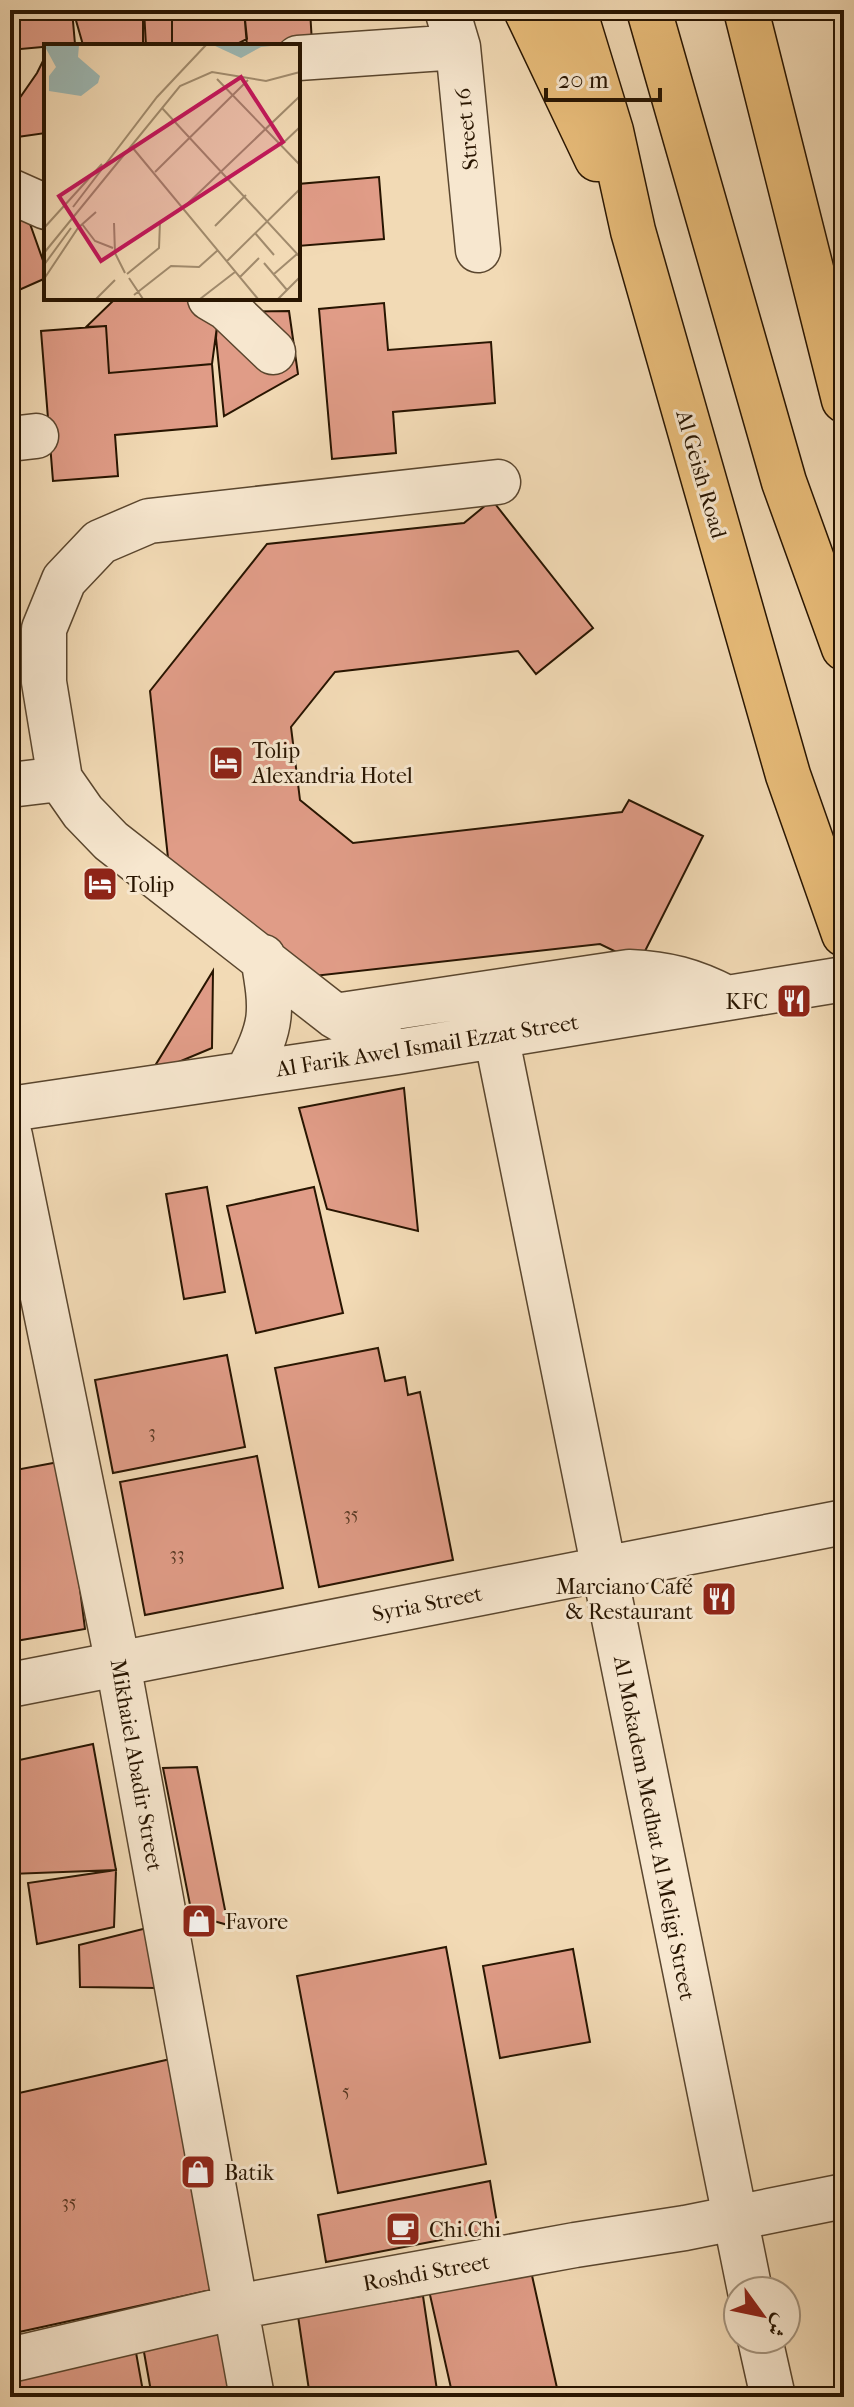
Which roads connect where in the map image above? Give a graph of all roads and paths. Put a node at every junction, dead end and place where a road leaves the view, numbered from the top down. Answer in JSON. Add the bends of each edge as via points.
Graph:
{"nodes":[{"id":1,"x":526,"y":10,"type":"edge"},
{"id":2,"x":649,"y":10,"type":"edge"},
{"id":3,"x":746,"y":10,"type":"edge"},
{"id":4,"x":578,"y":22,"type":"edge"},
{"id":5,"x":452,"y":28,"type":"edge"},
{"id":6,"x":300,"y":58,"type":"edge"},
{"id":7,"x":633,"y":231,"type":"junction"},
{"id":8,"x":478,"y":250,"type":"dead end"},
{"id":9,"x":213,"y":300,"type":"edge"},
{"id":10,"x":273,"y":352,"type":"dead end"},
{"id":11,"x":844,"y":400,"type":"edge"},
{"id":12,"x":498,"y":482,"type":"dead end"},
{"id":13,"x":844,"y":648,"type":"edge"},
{"id":14,"x":60,"y":779,"type":"junction"},
{"id":15,"x":10,"y":785,"type":"edge"},
{"id":16,"x":844,"y":934,"type":"edge"},
{"id":17,"x":263,"y":957,"type":"junction"},
{"id":18,"x":844,"y":979,"type":"edge"},
{"id":19,"x":727,"y":998,"type":"junction"},
{"id":20,"x":335,"y":1016,"type":"junction"},
{"id":21,"x":496,"y":1035,"type":"junction"},
{"id":22,"x":397,"y":1052,"type":"junction"},
{"id":23,"x":247,"y":1073,"type":"junction"},
{"id":24,"x":10,"y":1109,"type":"edge"},
{"id":25,"x":10,"y":1136,"type":"edge"},
{"id":26,"x":844,"y":1522,"type":"edge"},
{"id":27,"x":603,"y":1569,"type":"junction"},
{"id":28,"x":118,"y":1664,"type":"junction"},
{"id":29,"x":10,"y":1685,"type":"edge"},
{"id":30,"x":844,"y":2196,"type":"edge"},
{"id":31,"x":733,"y":2218,"type":"junction"},
{"id":32,"x":746,"y":2275,"type":"edge"},
{"id":33,"x":236,"y":2307,"type":"junction"},
{"id":34,"x":764,"y":2355,"type":"edge"},
{"id":35,"x":10,"y":2360,"type":"edge"},
{"id":36,"x":252,"y":2397,"type":"edge"},
{"id":37,"x":773,"y":2397,"type":"edge"}],
"edges":[{"from":1,"to":7,"type":"highway"},
{"from":2,"to":13,"type":"highway","via":[[784,482]]},
{"from":3,"to":11,"type":"highway"},
{"from":4,"to":7,"type":"highway","name":"Al Geish Road","via":[[611,131]]},
{"from":5,"to":6,"type":"street"},
{"from":5,"to":8,"type":"street","name":"Street 16"},
{"from":7,"to":16,"type":"highway","name":"Al Geish Road","via":[[788,775]]},
{"from":9,"to":10,"type":"street"},
{"from":12,"to":14,"type":"street","via":[[149,521],[100,542],[64,580],[44,629],[44,682]]},
{"from":14,"to":15,"type":"street"},
{"from":14,"to":17,"type":"street","via":[[111,841]]},
{"from":17,"to":20,"type":"street"},
{"from":17,"to":23,"type":"street","via":[[271,1006],[259,1052]]},
{"from":18,"to":19,"type":"street","name":"Al Farik Awel Ismail Ezzat Street"},
{"from":19,"to":20,"type":"street","via":[[663,973],[629,972]]},
{"from":19,"to":21,"type":"street","name":"Al Farik Awel Ismail Ezzat Street"},
{"from":20,"to":22,"type":"street"},
{"from":21,"to":22,"type":"street","name":"Al Farik Awel Ismail Ezzat Street"},
{"from":21,"to":27,"type":"street","name":"Al Mokadem Medhat Al Meligi Street"},
{"from":22,"to":23,"type":"street","name":"Al Farik Awel Ismail Ezzat Street"},
{"from":23,"to":24,"type":"street","name":"Al Farik Awel Ismail Ezzat Street"},
{"from":25,"to":28,"type":"street","name":"Mikhaiel Abadir Street"},
{"from":26,"to":27,"type":"street","name":"Syria Street"},
{"from":27,"to":28,"type":"street","name":"Syria Street"},
{"from":27,"to":31,"type":"street","name":"Al Mokadem Medhat Al Meligi Street"},
{"from":28,"to":29,"type":"street","name":"Syria Street"},
{"from":28,"to":33,"type":"street","name":"Mikhaiel Abadir Street"},
{"from":30,"to":31,"type":"street","name":"Roshdi Street"},
{"from":31,"to":32,"type":"street","name":"Al Mokadem Medhat Al Meligi Street"},
{"from":31,"to":33,"type":"street","name":"Roshdi Street"},
{"from":33,"to":35,"type":"street","name":"Roshdi Street"},
{"from":33,"to":36,"type":"street","name":"Mikhaiel Abadir Street"},
{"from":34,"to":37,"type":"street"}]}
